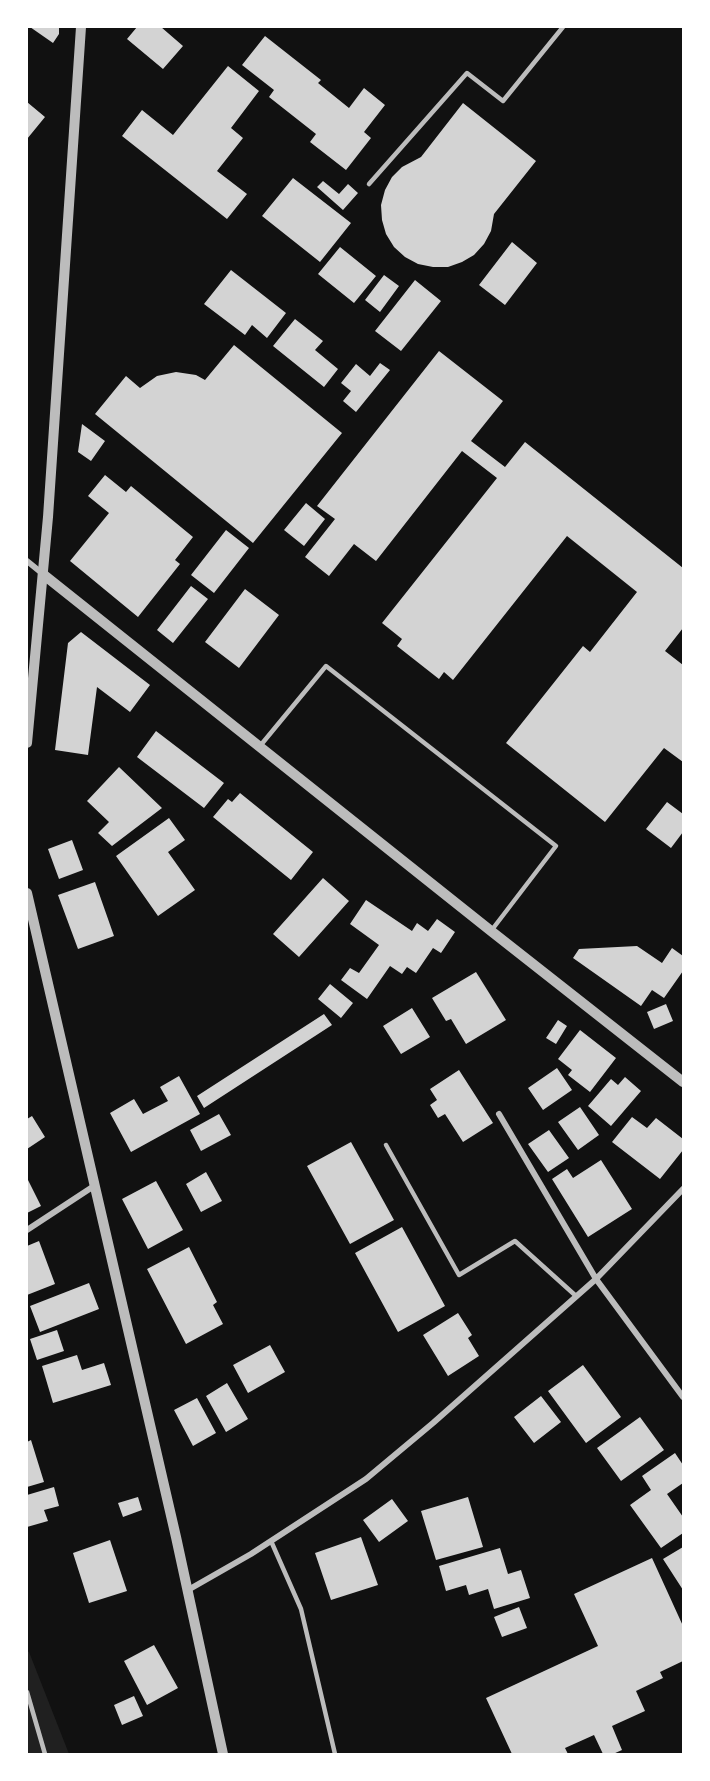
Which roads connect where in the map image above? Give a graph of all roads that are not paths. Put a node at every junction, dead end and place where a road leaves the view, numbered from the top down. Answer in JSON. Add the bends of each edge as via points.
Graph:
{"nodes":[{"id":1,"x":81,"y":27,"type":"edge"},
{"id":2,"x":563,"y":27,"type":"edge"},
{"id":3,"x":369,"y":184,"type":"dead end"},
{"id":4,"x":27,"y":561,"type":"edge"},
{"id":5,"x":44,"y":574,"type":"junction"},
{"id":6,"x":27,"y":743,"type":"edge"},
{"id":7,"x":260,"y":747,"type":"junction"},
{"id":8,"x":27,"y":893,"type":"edge"},
{"id":9,"x":490,"y":931,"type":"junction"},
{"id":10,"x":683,"y":1082,"type":"edge"},
{"id":11,"x":499,"y":1114,"type":"dead end"},
{"id":12,"x":386,"y":1145,"type":"dead end"},
{"id":13,"x":94,"y":1186,"type":"junction"},
{"id":14,"x":683,"y":1189,"type":"edge"},
{"id":15,"x":27,"y":1230,"type":"edge"},
{"id":16,"x":596,"y":1279,"type":"junction"},
{"id":17,"x":576,"y":1296,"type":"junction"},
{"id":18,"x":683,"y":1397,"type":"edge"},
{"id":19,"x":271,"y":1541,"type":"junction"},
{"id":20,"x":188,"y":1590,"type":"junction"},
{"id":21,"x":27,"y":1692,"type":"edge"},
{"id":22,"x":45,"y":1754,"type":"edge"},
{"id":23,"x":224,"y":1754,"type":"edge"},
{"id":24,"x":335,"y":1754,"type":"edge"}],
"edges":[{"from":1,"to":5,"type":"street"},
{"from":2,"to":3,"type":"lane","via":[[503,101],[467,73]]},
{"from":4,"to":5,"type":"street"},
{"from":5,"to":6,"type":"street"},
{"from":5,"to":7,"type":"street"},
{"from":7,"to":9,"type":"street"},
{"from":7,"to":9,"type":"lane","via":[[326,666],[556,846]]},
{"from":8,"to":13,"type":"street"},
{"from":9,"to":10,"type":"street"},
{"from":11,"to":16,"type":"street"},
{"from":12,"to":17,"type":"lane","via":[[459,1275],[514,1241]]},
{"from":13,"to":15,"type":"street"},
{"from":13,"to":20,"type":"street"},
{"from":14,"to":16,"type":"street"},
{"from":16,"to":17,"type":"street"},
{"from":16,"to":18,"type":"street"},
{"from":17,"to":19,"type":"street","via":[[366,1479]]},
{"from":19,"to":20,"type":"street"},
{"from":19,"to":24,"type":"lane","via":[[301,1609]]},
{"from":20,"to":23,"type":"street"},
{"from":21,"to":22,"type":"lane"}]}
